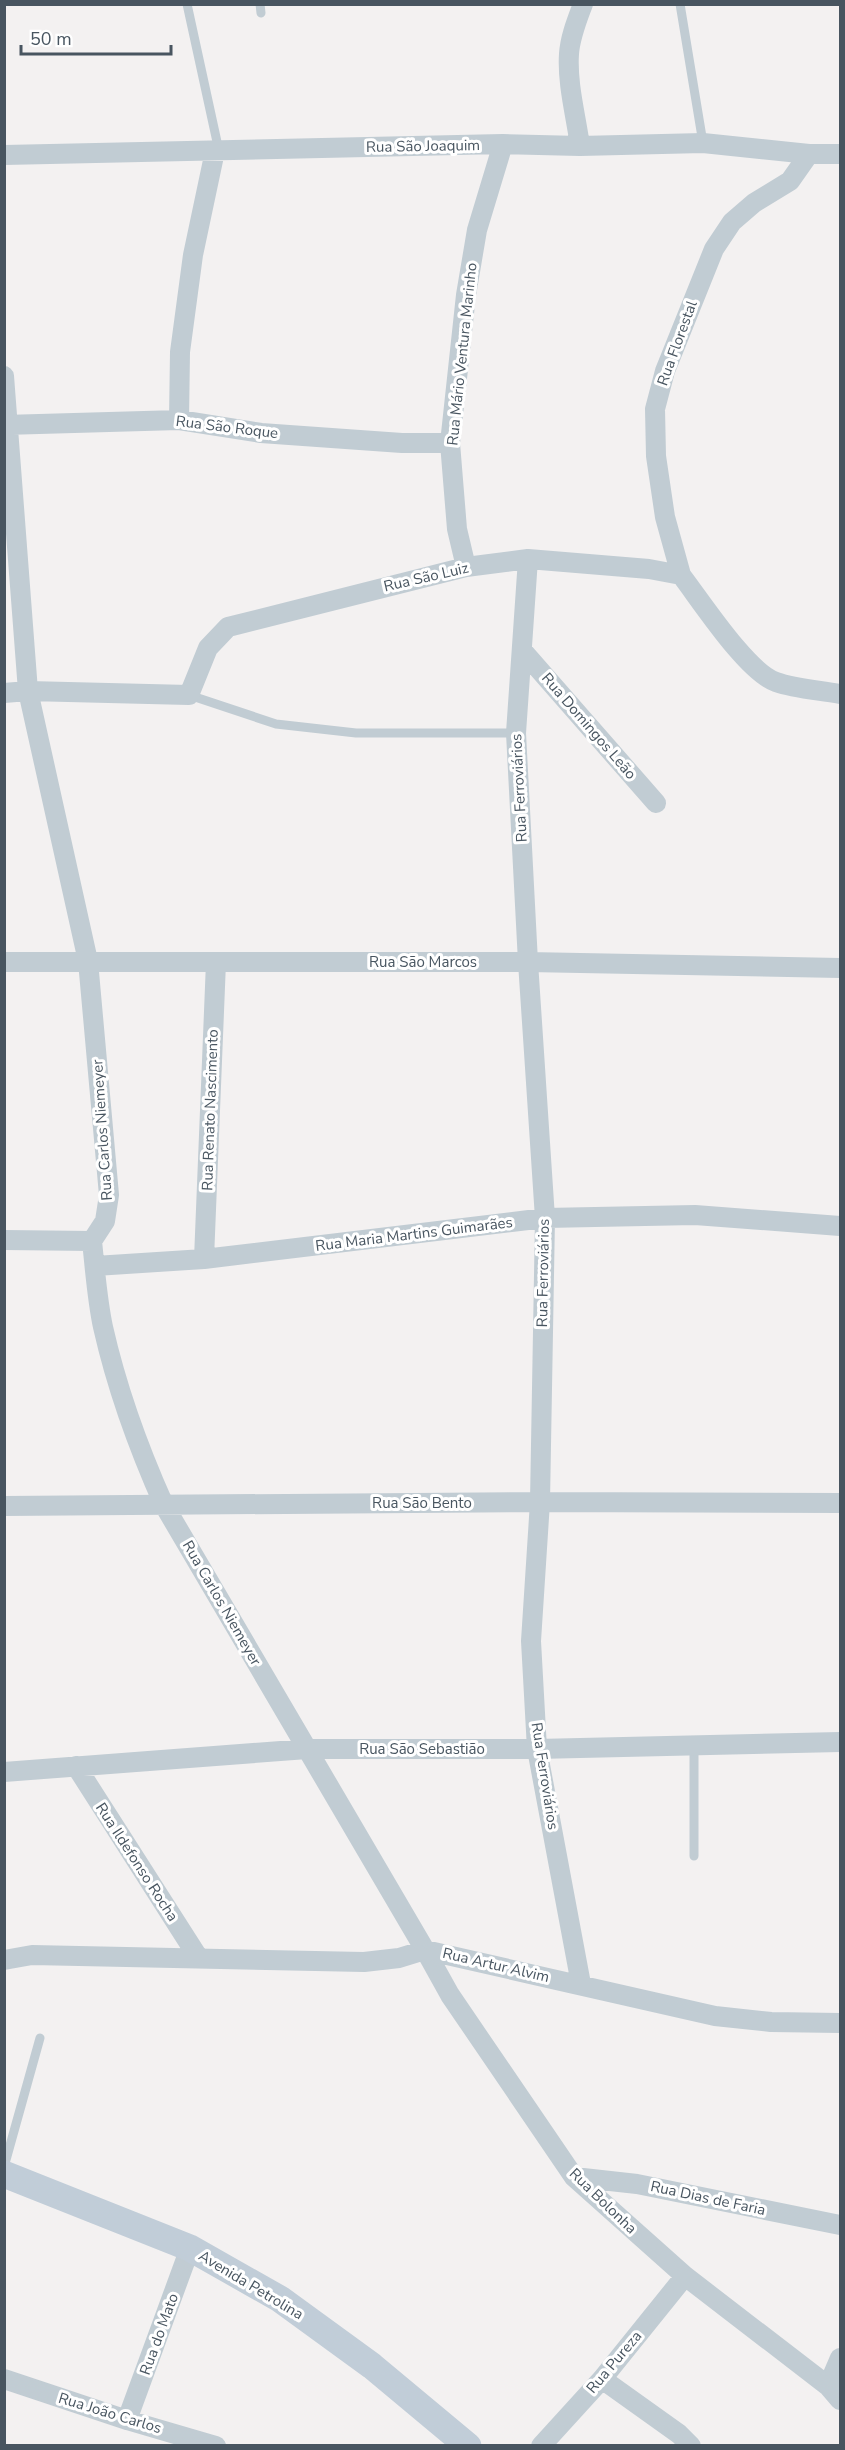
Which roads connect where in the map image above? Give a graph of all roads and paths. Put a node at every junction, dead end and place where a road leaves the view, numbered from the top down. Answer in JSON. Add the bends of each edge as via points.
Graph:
{"nodes":[{"id":1,"x":187,"y":4,"type":"edge"},
{"id":2,"x":583,"y":4,"type":"edge"},
{"id":3,"x":680,"y":4,"type":"edge"},
{"id":4,"x":703,"y":143,"type":"junction"},
{"id":5,"x":503,"y":144,"type":"junction"},
{"id":6,"x":580,"y":146,"type":"junction"},
{"id":7,"x":217,"y":151,"type":"junction"},
{"id":8,"x":809,"y":154,"type":"junction"},
{"id":9,"x":840,"y":154,"type":"edge"},
{"id":10,"x":4,"y":155,"type":"edge"},
{"id":11,"x":4,"y":376,"type":"edge"},
{"id":12,"x":179,"y":420,"type":"junction"},
{"id":13,"x":6,"y":425,"type":"edge"},
{"id":14,"x":450,"y":443,"type":"junction"},
{"id":15,"x":528,"y":559,"type":"junction"},
{"id":16,"x":466,"y":567,"type":"junction"},
{"id":17,"x":681,"y":575,"type":"junction"},
{"id":18,"x":522,"y":651,"type":"junction"},
{"id":19,"x":28,"y":691,"type":"junction"},
{"id":20,"x":4,"y":693,"type":"edge"},
{"id":21,"x":840,"y":694,"type":"edge"},
{"id":22,"x":189,"y":695,"type":"junction"},
{"id":23,"x":516,"y":733,"type":"junction"},
{"id":24,"x":656,"y":802,"type":"dead end"},
{"id":25,"x":88,"y":961,"type":"junction"},
{"id":26,"x":4,"y":962,"type":"edge"},
{"id":27,"x":216,"y":962,"type":"junction"},
{"id":28,"x":528,"y":962,"type":"junction"},
{"id":29,"x":840,"y":968,"type":"edge"},
{"id":30,"x":544,"y":1218,"type":"junction"},
{"id":31,"x":840,"y":1226,"type":"edge"},
{"id":32,"x":4,"y":1240,"type":"edge"},
{"id":33,"x":92,"y":1241,"type":"junction"},
{"id":34,"x":204,"y":1258,"type":"junction"},
{"id":35,"x":95,"y":1266,"type":"junction"},
{"id":36,"x":540,"y":1502,"type":"junction"},
{"id":37,"x":840,"y":1503,"type":"edge"},
{"id":38,"x":164,"y":1505,"type":"junction"},
{"id":39,"x":4,"y":1506,"type":"edge"},
{"id":40,"x":840,"y":1742,"type":"edge"},
{"id":41,"x":694,"y":1746,"type":"junction"},
{"id":42,"x":307,"y":1749,"type":"junction"},
{"id":43,"x":537,"y":1749,"type":"junction"},
{"id":44,"x":76,"y":1766,"type":"junction"},
{"id":45,"x":4,"y":1772,"type":"edge"},
{"id":46,"x":694,"y":1856,"type":"dead end"},
{"id":47,"x":425,"y":1950,"type":"junction"},
{"id":48,"x":198,"y":1958,"type":"junction"},
{"id":49,"x":4,"y":1960,"type":"edge"},
{"id":50,"x":581,"y":1984,"type":"junction"},
{"id":51,"x":840,"y":2023,"type":"edge"},
{"id":52,"x":40,"y":2038,"type":"dead end"},
{"id":53,"x":4,"y":2167,"type":"edge"},
{"id":54,"x":4,"y":2174,"type":"edge"},
{"id":55,"x":574,"y":2177,"type":"junction"},
{"id":56,"x":840,"y":2225,"type":"edge"},
{"id":57,"x":190,"y":2248,"type":"junction"},
{"id":58,"x":685,"y":2276,"type":"junction"},
{"id":59,"x":840,"y":2358,"type":"edge"},
{"id":60,"x":4,"y":2379,"type":"edge"},
{"id":61,"x":602,"y":2379,"type":"junction"},
{"id":62,"x":834,"y":2393,"type":"edge"},
{"id":63,"x":127,"y":2420,"type":"junction"},
{"id":64,"x":216,"y":2445,"type":"edge"},
{"id":65,"x":468,"y":2445,"type":"edge"},
{"id":66,"x":541,"y":2445,"type":"edge"},
{"id":67,"x":691,"y":2445,"type":"edge"}],
"edges":[{"from":1,"to":7,"type":"lane"},
{"from":2,"to":6,"type":"street","via":[[569,52]]},
{"from":3,"to":4,"type":"lane"},
{"from":4,"to":6,"type":"street","name":"Rua São Joaquim"},
{"from":4,"to":8,"type":"street","name":"Rua São Joaquim"},
{"from":5,"to":6,"type":"street","name":"Rua São Joaquim"},
{"from":5,"to":7,"type":"street","name":"Rua São Joaquim"},
{"from":5,"to":14,"type":"street","name":"Rua Mário Ventura Marinho","via":[[477,230]]},
{"from":7,"to":10,"type":"street","name":"Rua São Joaquim"},
{"from":7,"to":12,"type":"street","via":[[193,255],[180,352]]},
{"from":8,"to":9,"type":"street","name":"Rua São Joaquim"},
{"from":8,"to":17,"type":"street","name":"Rua Florestal","via":[[790,182],[754,203],[732,222],[714,249],[665,371],[655,409],[656,456],[665,516]]},
{"from":11,"to":13,"type":"street","name":"Rua Carlos Niemeyer"},
{"from":12,"to":13,"type":"street","name":"Rua São Roque"},
{"from":12,"to":14,"type":"street","name":"Rua São Roque","via":[[261,433]]},
{"from":13,"to":19,"type":"street","name":"Rua Carlos Niemeyer"},
{"from":14,"to":16,"type":"street","name":"Rua Mário Ventura Marinho","via":[[457,530]]},
{"from":15,"to":16,"type":"street","name":"Rua São Luiz"},
{"from":15,"to":17,"type":"street","name":"Rua São Luiz"},
{"from":15,"to":18,"type":"street","name":"Rua Ferroviários"},
{"from":16,"to":22,"type":"street","name":"Rua São Luiz","via":[[228,627],[208,648]]},
{"from":17,"to":21,"type":"street","via":[[757,670],[774,682]]},
{"from":18,"to":23,"type":"street","name":"Rua Ferroviários"},
{"from":18,"to":24,"type":"street","name":"Rua Domingos Leão"},
{"from":19,"to":20,"type":"street"},
{"from":19,"to":22,"type":"street"},
{"from":19,"to":25,"type":"street","name":"Rua Carlos Niemeyer"},
{"from":22,"to":23,"type":"lane","via":[[276,724],[357,733]]},
{"from":23,"to":28,"type":"street","name":"Rua Ferroviários"},
{"from":25,"to":26,"type":"street","name":"Rua São Marcos"},
{"from":25,"to":27,"type":"street","name":"Rua São Marcos"},
{"from":25,"to":33,"type":"street","name":"Rua Carlos Niemeyer","via":[[109,1195],[105,1221]]},
{"from":27,"to":28,"type":"street","name":"Rua São Marcos"},
{"from":27,"to":34,"type":"street","name":"Rua Renato Nascimento"},
{"from":28,"to":29,"type":"street","name":"Rua São Marcos"},
{"from":28,"to":30,"type":"street","name":"Rua Ferroviários"},
{"from":30,"to":31,"type":"street","name":"Rua Maria Martins Guimarães","via":[[695,1215]]},
{"from":30,"to":34,"type":"street","name":"Rua Maria Martins Guimarães"},
{"from":30,"to":36,"type":"street","name":"Rua Ferroviários"},
{"from":32,"to":33,"type":"street"},
{"from":33,"to":35,"type":"street","name":"Rua Carlos Niemeyer"},
{"from":34,"to":35,"type":"street","name":"Rua Maria Martins Guimarães"},
{"from":35,"to":38,"type":"street","name":"Rua Carlos Niemeyer","via":[[102,1325],[117,1384],[137,1445]]},
{"from":36,"to":37,"type":"street","name":"Rua São Bento"},
{"from":36,"to":38,"type":"street","name":"Rua São Bento"},
{"from":36,"to":43,"type":"street","name":"Rua Ferroviários","via":[[531,1641]]},
{"from":38,"to":39,"type":"street","name":"Rua São Bento"},
{"from":38,"to":42,"type":"street","name":"Rua Carlos Niemeyer"},
{"from":40,"to":41,"type":"street","name":"Rua São Sebastião"},
{"from":41,"to":43,"type":"street","name":"Rua São Sebastião"},
{"from":41,"to":46,"type":"lane"},
{"from":42,"to":43,"type":"street","name":"Rua São Sebastião"},
{"from":42,"to":44,"type":"street","name":"Rua São Sebastião"},
{"from":42,"to":47,"type":"street","name":"Rua Carlos Niemeyer"},
{"from":43,"to":50,"type":"street","name":"Rua Ferroviários"},
{"from":44,"to":45,"type":"street","name":"Rua São Sebastião"},
{"from":44,"to":48,"type":"street","name":"Rua Ildefonso Rocha"},
{"from":47,"to":48,"type":"street","name":"Rua Artur Alvim","via":[[364,1962]]},
{"from":47,"to":50,"type":"street","name":"Rua Artur Alvim"},
{"from":47,"to":55,"type":"street","name":"Rua Bolonha","via":[[450,1995]]},
{"from":48,"to":49,"type":"street","name":"Rua Artur Alvim","via":[[32,1955]]},
{"from":50,"to":51,"type":"street","name":"Rua Artur Alvim","via":[[715,2016]]},
{"from":52,"to":53,"type":"lane"},
{"from":54,"to":57,"type":"street","name":"Avenida Petrolina"},
{"from":55,"to":56,"type":"street","name":"Rua Dias de Faria","via":[[637,2184]]},
{"from":55,"to":58,"type":"street","name":"Rua Bolonha"},
{"from":57,"to":63,"type":"street","name":"Rua do Mato"},
{"from":57,"to":65,"type":"street","name":"Avenida Petrolina","via":[[289,2305],[372,2366]]},
{"from":58,"to":61,"type":"street","name":"Rua Pureza"},
{"from":58,"to":62,"type":"street","name":"Rua Bolonha"},
{"from":59,"to":62,"type":"street"},
{"from":60,"to":63,"type":"street","name":"Rua João Carlos"},
{"from":61,"to":66,"type":"street","name":"Rua Pureza"},
{"from":61,"to":67,"type":"street"},
{"from":63,"to":64,"type":"street","name":"Rua João Carlos"}]}
